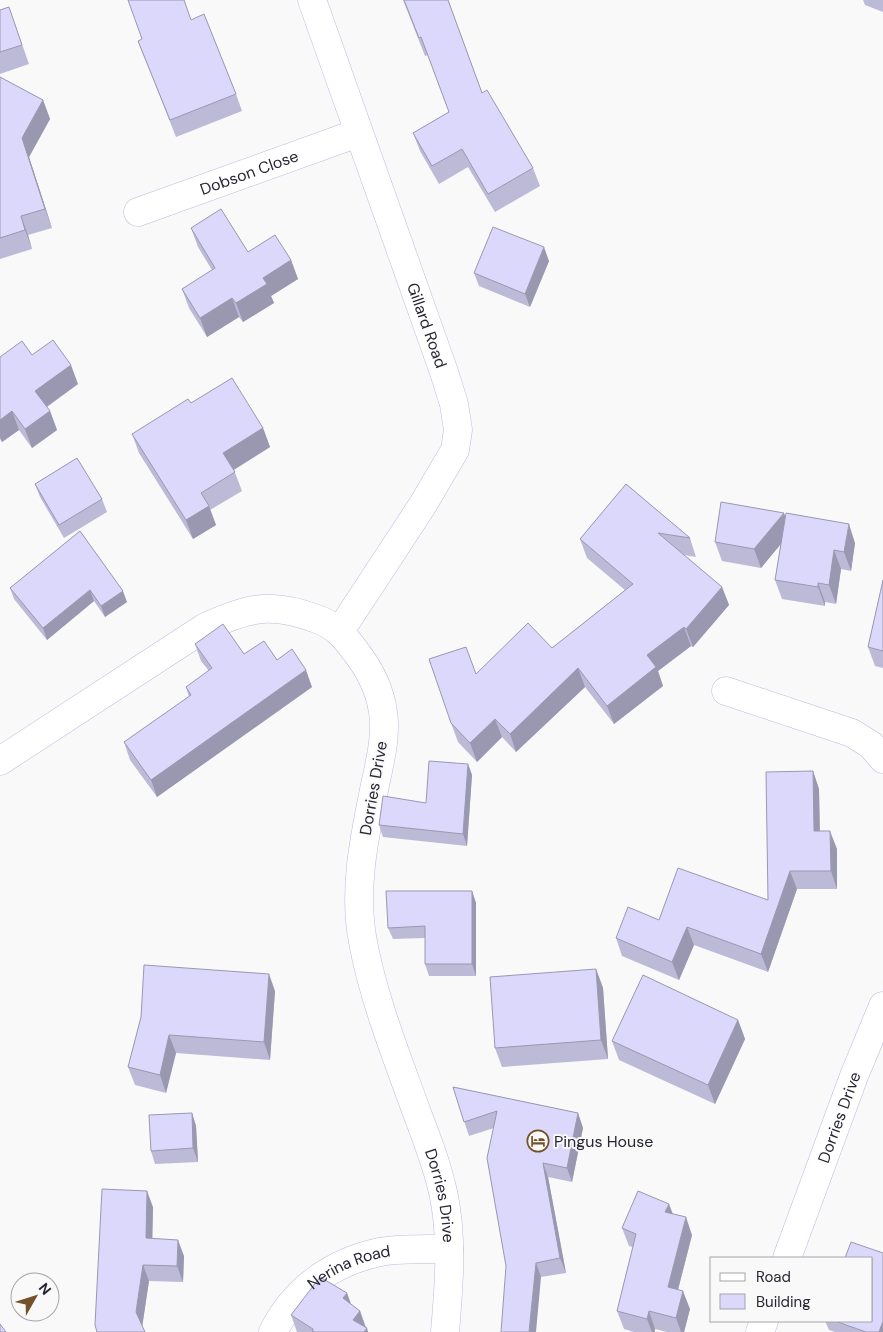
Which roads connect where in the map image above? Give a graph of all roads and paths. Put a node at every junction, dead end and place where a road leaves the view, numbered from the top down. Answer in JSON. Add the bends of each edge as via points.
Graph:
{"nodes":[{"id":1,"x":312,"y":0,"type":"edge"},
{"id":2,"x":358,"y":133,"type":"junction"},
{"id":3,"x":138,"y":212,"type":"dead end"},
{"id":4,"x":340,"y":631,"type":"junction"},
{"id":5,"x":726,"y":691,"type":"dead end"},
{"id":6,"x":883,"y":759,"type":"edge"},
{"id":7,"x":0,"y":761,"type":"edge"},
{"id":8,"x":883,"y":1006,"type":"edge"},
{"id":9,"x":449,"y":1248,"type":"junction"},
{"id":10,"x":787,"y":1257,"type":"edge"},
{"id":11,"x":274,"y":1332,"type":"edge"},
{"id":12,"x":445,"y":1332,"type":"edge"}],
"edges":[{"from":1,"to":2,"type":"street","name":"Gillard Road"},
{"from":2,"to":3,"type":"street","name":"Dobson Close"},
{"from":2,"to":4,"type":"street","name":"Gillard Road","via":[[444,372],[458,430],[455,450]]},
{"from":4,"to":7,"type":"street","name":"Dorries Drive","via":[[302,614],[277,609],[251,609],[233,614],[204,628]]},
{"from":4,"to":9,"type":"street","name":"Dorries Drive","via":[[363,660],[377,687],[384,713],[382,749],[360,862],[362,940],[376,996],[444,1194]]},
{"from":5,"to":6,"type":"street","via":[[852,733],[871,745]]},
{"from":8,"to":10,"type":"street","name":"Dorries Drive"},
{"from":9,"to":11,"type":"street","name":"Nerina Road","via":[[380,1252],[322,1274],[281,1316]]},
{"from":9,"to":12,"type":"street","name":"Dorries Drive"}]}
